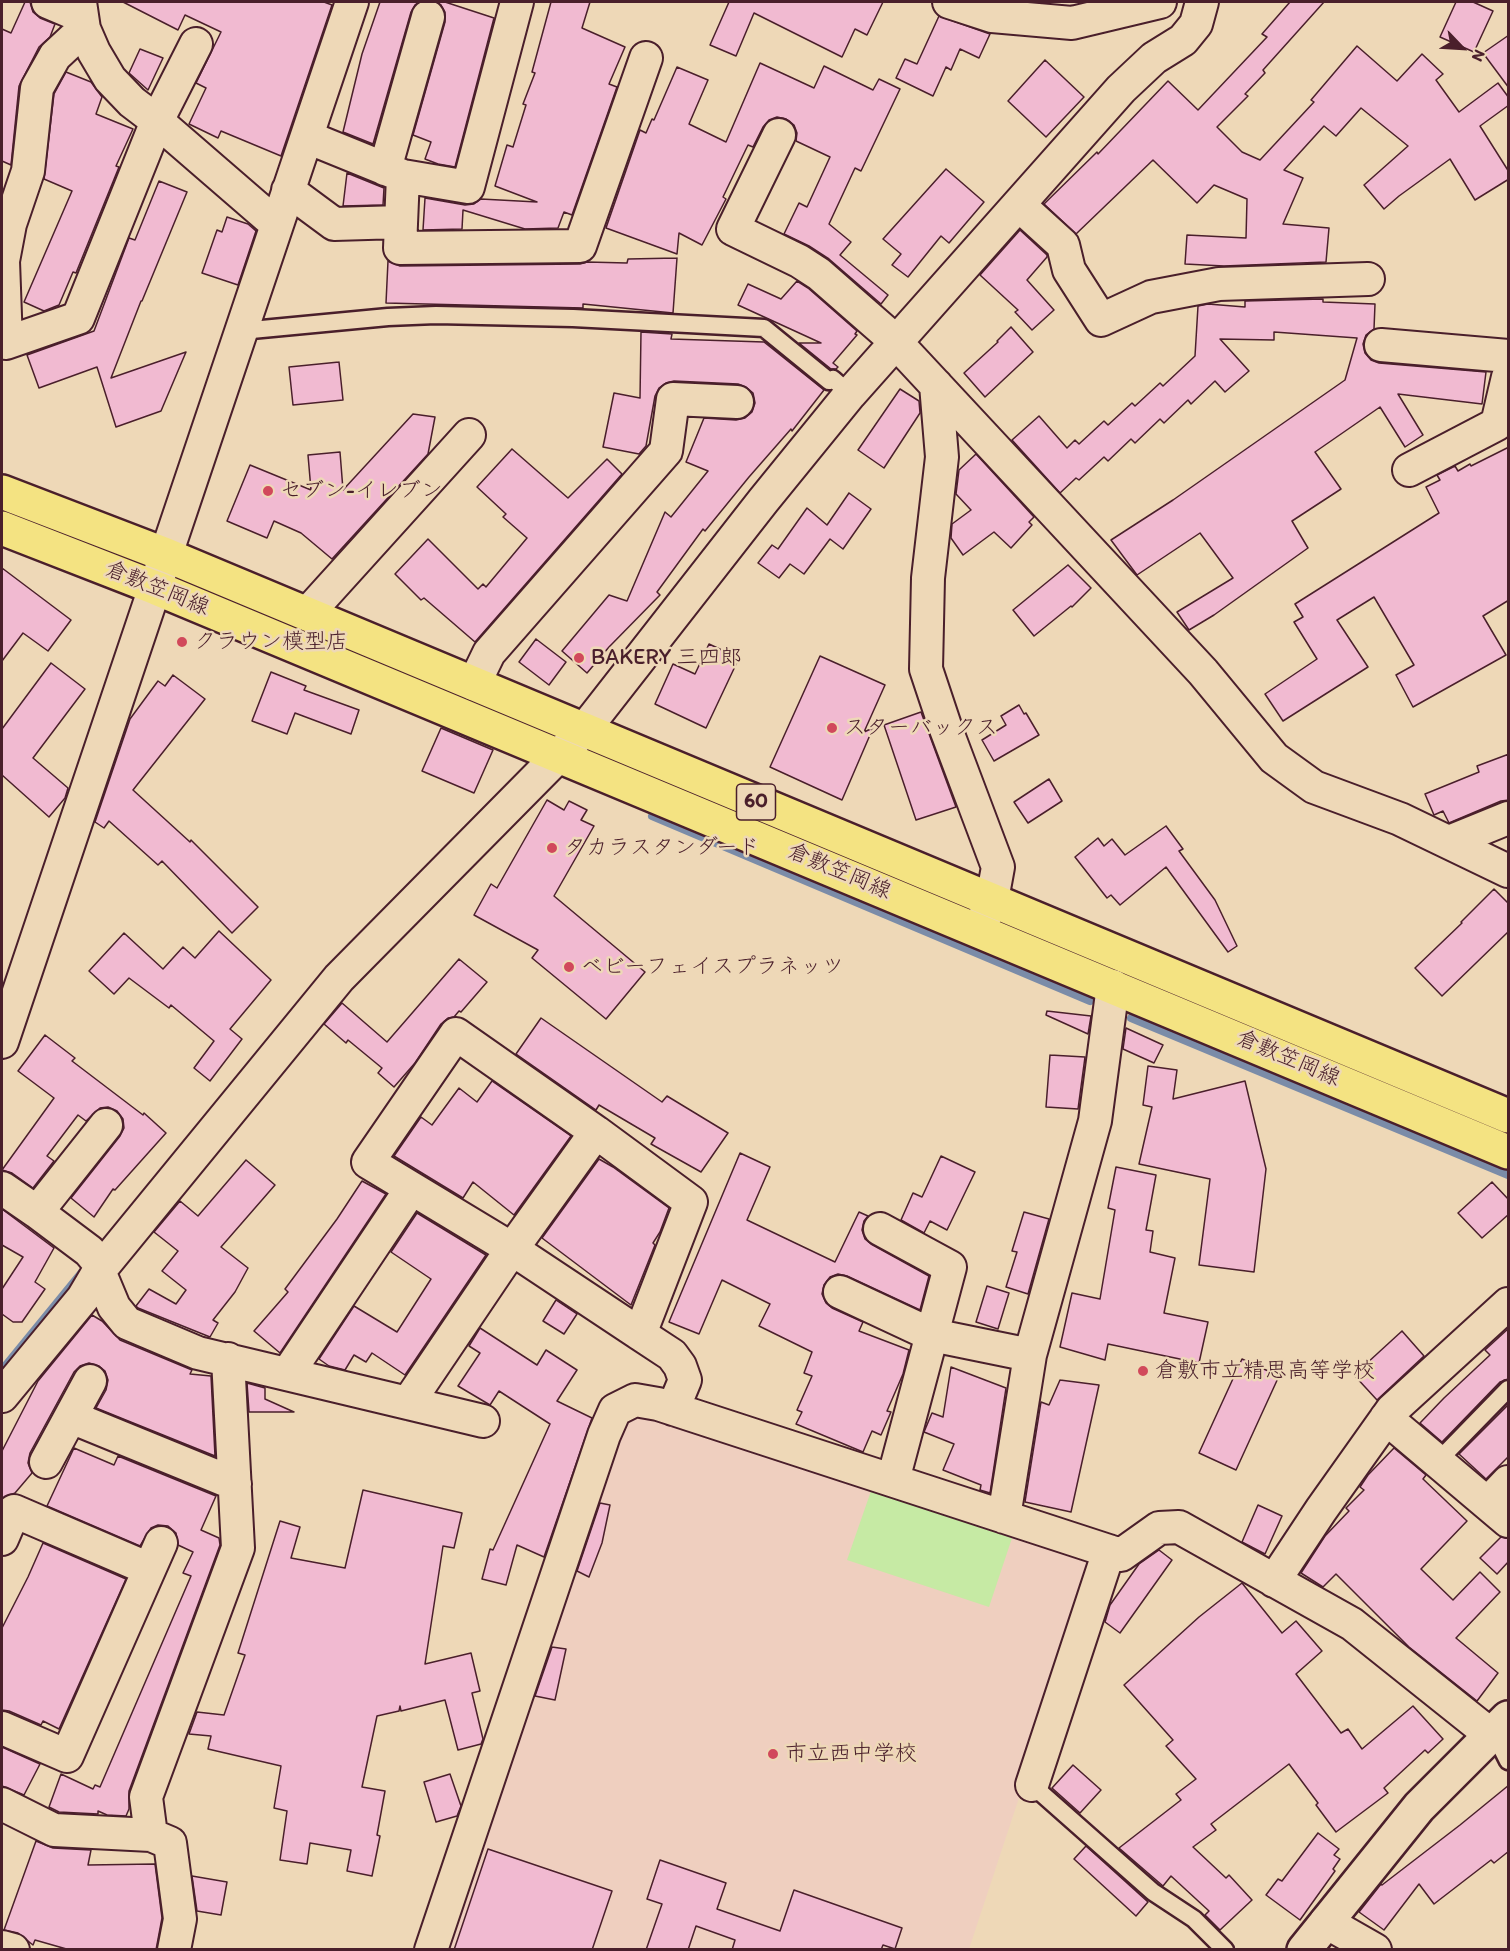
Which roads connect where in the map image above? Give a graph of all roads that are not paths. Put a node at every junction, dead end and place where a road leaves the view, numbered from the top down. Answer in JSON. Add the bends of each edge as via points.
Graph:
{"nodes":[{"id":1,"x":48,"y":2,"type":"edge"},
{"id":2,"x":352,"y":2,"type":"edge"},
{"id":3,"x":518,"y":2,"type":"edge"},
{"id":4,"x":950,"y":2,"type":"edge"},
{"id":5,"x":1160,"y":2,"type":"edge"},
{"id":6,"x":1199,"y":10,"type":"edge"},
{"id":7,"x":1062,"y":12,"type":"edge"},
{"id":8,"x":82,"y":16,"type":"edge"},
{"id":9,"x":428,"y":17,"type":"dead end"},
{"id":10,"x":196,"y":44,"type":"dead end"},
{"id":11,"x":646,"y":58,"type":"dead end"},
{"id":12,"x":158,"y":121,"type":"junction"},
{"id":13,"x":779,"y":135,"type":"dead end"},
{"id":14,"x":307,"y":137,"type":"junction"},
{"id":15,"x":394,"y":172,"type":"junction"},
{"id":16,"x":288,"y":190,"type":"junction"},
{"id":17,"x":1019,"y":205,"type":"junction"},
{"id":18,"x":401,"y":222,"type":"junction"},
{"id":19,"x":276,"y":224,"type":"junction"},
{"id":20,"x":1368,"y":279,"type":"dead end"},
{"id":21,"x":3,"y":285,"type":"edge"},
{"id":22,"x":241,"y":331,"type":"junction"},
{"id":23,"x":888,"y":335,"type":"junction"},
{"id":24,"x":1381,"y":345,"type":"dead end"},
{"id":25,"x":1509,"y":356,"type":"edge"},
{"id":26,"x":1509,"y":377,"type":"edge"},
{"id":27,"x":936,"y":385,"type":"junction"},
{"id":28,"x":844,"y":389,"type":"junction"},
{"id":29,"x":737,"y":402,"type":"dead end"},
{"id":30,"x":469,"y":435,"type":"dead end"},
{"id":31,"x":1409,"y":470,"type":"dead end"},
{"id":32,"x":2,"y":492,"type":"edge"},
{"id":33,"x":2,"y":528,"type":"edge"},
{"id":34,"x":166,"y":555,"type":"junction"},
{"id":35,"x":156,"y":588,"type":"junction"},
{"id":36,"x":307,"y":614,"type":"junction"},
{"id":37,"x":474,"y":684,"type":"junction"},
{"id":38,"x":584,"y":730,"type":"junction"},
{"id":39,"x":560,"y":755,"type":"junction"},
{"id":40,"x":1509,"y":818,"type":"edge"},
{"id":41,"x":1449,"y":842,"type":"junction"},
{"id":42,"x":1509,"y":871,"type":"edge"},
{"id":43,"x":992,"y":900,"type":"junction"},
{"id":44,"x":978,"y":930,"type":"junction"},
{"id":45,"x":1113,"y":986,"type":"junction"},
{"id":46,"x":4,"y":1024,"type":"edge"},
{"id":47,"x":1509,"y":1116,"type":"edge"},
{"id":48,"x":106,"y":1125,"type":"dead end"},
{"id":49,"x":596,"y":1132,"type":"junction"},
{"id":50,"x":1509,"y":1152,"type":"edge"},
{"id":51,"x":2,"y":1188,"type":"edge"},
{"id":52,"x":411,"y":1189,"type":"junction"},
{"id":53,"x":37,"y":1212,"type":"junction"},
{"id":54,"x":880,"y":1229,"type":"dead end"},
{"id":55,"x":512,"y":1249,"type":"junction"},
{"id":56,"x":96,"y":1262,"type":"junction"},
{"id":57,"x":840,"y":1292,"type":"dead end"},
{"id":58,"x":1509,"y":1304,"type":"edge"},
{"id":59,"x":640,"y":1334,"type":"junction"},
{"id":60,"x":932,"y":1335,"type":"junction"},
{"id":61,"x":1030,"y":1356,"type":"junction"},
{"id":62,"x":228,"y":1359,"type":"junction"},
{"id":63,"x":288,"y":1373,"type":"junction"},
{"id":64,"x":90,"y":1381,"type":"dead end"},
{"id":65,"x":1509,"y":1389,"type":"edge"},
{"id":66,"x":2,"y":1396,"type":"edge"},
{"id":67,"x":408,"y":1403,"type":"junction"},
{"id":68,"x":673,"y":1408,"type":"junction"},
{"id":69,"x":71,"y":1417,"type":"junction"},
{"id":70,"x":1386,"y":1418,"type":"junction"},
{"id":71,"x":483,"y":1421,"type":"dead end"},
{"id":72,"x":1438,"y":1461,"type":"junction"},
{"id":73,"x":46,"y":1462,"type":"dead end"},
{"id":74,"x":893,"y":1480,"type":"junction"},
{"id":75,"x":235,"y":1484,"type":"junction"},
{"id":76,"x":1502,"y":1502,"type":"edge"},
{"id":77,"x":1004,"y":1517,"type":"junction"},
{"id":78,"x":2,"y":1539,"type":"edge"},
{"id":79,"x":1108,"y":1551,"type":"junction"},
{"id":80,"x":1274,"y":1581,"type":"junction"},
{"id":81,"x":2,"y":1728,"type":"edge"},
{"id":82,"x":1503,"y":1738,"type":"edge"},
{"id":83,"x":1032,"y":1785,"type":"joint"},
{"id":84,"x":2,"y":1804,"type":"edge"},
{"id":85,"x":151,"y":1835,"type":"junction"},
{"id":86,"x":1326,"y":1922,"type":"junction"},
{"id":87,"x":2,"y":1947,"type":"edge"},
{"id":88,"x":13,"y":1950,"type":"edge"},
{"id":89,"x":174,"y":1950,"type":"edge"},
{"id":90,"x":430,"y":1950,"type":"edge"},
{"id":91,"x":1225,"y":1950,"type":"edge"},
{"id":92,"x":1304,"y":1950,"type":"edge"},
{"id":93,"x":1375,"y":1950,"type":"edge"}],
"edges":[{"from":1,"to":8,"type":"street"},
{"from":2,"to":14,"type":"street"},
{"from":3,"to":15,"type":"street","via":[[468,187]]},
{"from":4,"to":7,"type":"street","via":[[992,16]]},
{"from":5,"to":7,"type":"street","via":[[1072,23]]},
{"from":6,"to":17,"type":"street","via":[[1183,40],[1154,58],[1121,89]]},
{"from":8,"to":12,"type":"street","via":[[94,52],[110,79]]},
{"from":8,"to":21,"type":"street","via":[[37,88],[28,171],[10,224]]},
{"from":9,"to":15,"type":"street"},
{"from":10,"to":12,"type":"street"},
{"from":11,"to":18,"type":"street","via":[[580,246],[400,248]]},
{"from":12,"to":19,"type":"street"},
{"from":12,"to":21,"type":"street","via":[[78,318],[6,343]]},
{"from":13,"to":23,"type":"street","via":[[733,230],[819,274]]},
{"from":14,"to":15,"type":"street"},
{"from":14,"to":16,"type":"street"},
{"from":15,"to":18,"type":"street"},
{"from":16,"to":18,"type":"street","via":[[334,224]]},
{"from":16,"to":19,"type":"street"},
{"from":17,"to":20,"type":"street","via":[[1063,245],[1069,270],[1101,321],[1151,297],[1219,284]]},
{"from":17,"to":23,"type":"street"},
{"from":19,"to":22,"type":"street"},
{"from":22,"to":28,"type":"lane","via":[[436,315],[764,328]]},
{"from":22,"to":34,"type":"street"},
{"from":23,"to":27,"type":"street"},
{"from":23,"to":28,"type":"street"},
{"from":24,"to":25,"type":"street"},
{"from":26,"to":31,"type":"street","via":[[1497,424]]},
{"from":27,"to":41,"type":"street","via":[[1203,672],[1274,758],[1314,787]]},
{"from":27,"to":43,"type":"street","via":[[942,457],[928,578],[926,669],[998,867]]},
{"from":28,"to":38,"type":"street","via":[[763,501]]},
{"from":29,"to":37,"type":"street","via":[[673,399],[666,451],[489,653]]},
{"from":30,"to":36,"type":"street"},
{"from":32,"to":34,"type":"main road","name":"倉敷笠岡線","number":"60"},
{"from":33,"to":35,"type":"main road","name":"倉敷笠岡線","number":"60"},
{"from":34,"to":35,"type":"street"},
{"from":34,"to":36,"type":"main road","name":"倉敷笠岡線","number":"60"},
{"from":35,"to":39,"type":"main road","name":"倉敷笠岡線","number":"60"},
{"from":35,"to":46,"type":"street"},
{"from":36,"to":37,"type":"main road","name":"倉敷笠岡線","number":"60"},
{"from":37,"to":38,"type":"main road","name":"倉敷笠岡線","number":"60"},
{"from":38,"to":39,"type":"street"},
{"from":38,"to":43,"type":"main road","name":"倉敷笠岡線","number":"60"},
{"from":39,"to":44,"type":"main road","name":"倉敷笠岡線","number":"60"},
{"from":39,"to":56,"type":"street","via":[[339,978]]},
{"from":40,"to":41,"type":"street"},
{"from":41,"to":42,"type":"street"},
{"from":43,"to":44,"type":"street"},
{"from":43,"to":47,"type":"main road","name":"倉敷笠岡線","number":"60"},
{"from":44,"to":45,"type":"main road","name":"倉敷笠岡線","number":"60"},
{"from":45,"to":50,"type":"main road","name":"倉敷笠岡線","number":"60"},
{"from":45,"to":61,"type":"street","via":[[1095,1121]]},
{"from":48,"to":53,"type":"street"},
{"from":49,"to":52,"type":"street","via":[[456,1034],[368,1162]]},
{"from":49,"to":55,"type":"street"},
{"from":49,"to":59,"type":"street","via":[[691,1202]]},
{"from":51,"to":53,"type":"street"},
{"from":52,"to":55,"type":"street"},
{"from":52,"to":63,"type":"street"},
{"from":53,"to":56,"type":"street"},
{"from":54,"to":60,"type":"street","via":[[950,1266]]},
{"from":55,"to":59,"type":"street"},
{"from":55,"to":67,"type":"street"},
{"from":56,"to":62,"type":"street","via":[[114,1307],[127,1323],[198,1353]]},
{"from":56,"to":66,"type":"street","via":[[83,1298]]},
{"from":57,"to":60,"type":"street"},
{"from":58,"to":70,"type":"street"},
{"from":59,"to":68,"type":"street","via":[[672,1355],[680,1366],[685,1380]]},
{"from":60,"to":61,"type":"street"},
{"from":60,"to":74,"type":"street"},
{"from":61,"to":77,"type":"street"},
{"from":62,"to":63,"type":"street"},
{"from":62,"to":75,"type":"street"},
{"from":63,"to":67,"type":"street"},
{"from":64,"to":69,"type":"street"},
{"from":65,"to":72,"type":"lane"},
{"from":67,"to":71,"type":"street"},
{"from":68,"to":74,"type":"street"},
{"from":68,"to":90,"type":"street","via":[[634,1400],[615,1410]]},
{"from":69,"to":73,"type":"street"},
{"from":69,"to":75,"type":"street"},
{"from":70,"to":72,"type":"street"},
{"from":70,"to":80,"type":"street"},
{"from":72,"to":76,"type":"street"},
{"from":74,"to":77,"type":"street"},
{"from":75,"to":85,"type":"street","via":[[238,1548],[146,1797]]},
{"from":77,"to":79,"type":"street"},
{"from":78,"to":81,"type":"street","via":[[14,1510],[155,1556],[67,1756]]},
{"from":79,"to":80,"type":"street","via":[[1121,1556],[1159,1528],[1179,1527]]},
{"from":79,"to":83,"type":"street"},
{"from":80,"to":82,"type":"street","via":[[1352,1624]]},
{"from":82,"to":86,"type":"street","via":[[1419,1807]]},
{"from":83,"to":91,"type":"lane","via":[[1154,1892],[1194,1919]]},
{"from":84,"to":85,"type":"street","via":[[54,1830]]},
{"from":85,"to":89,"type":"street","via":[[170,1843],[180,1919]]},
{"from":86,"to":92,"type":"street"},
{"from":86,"to":93,"type":"street"},
{"from":87,"to":88,"type":"street"}]}
